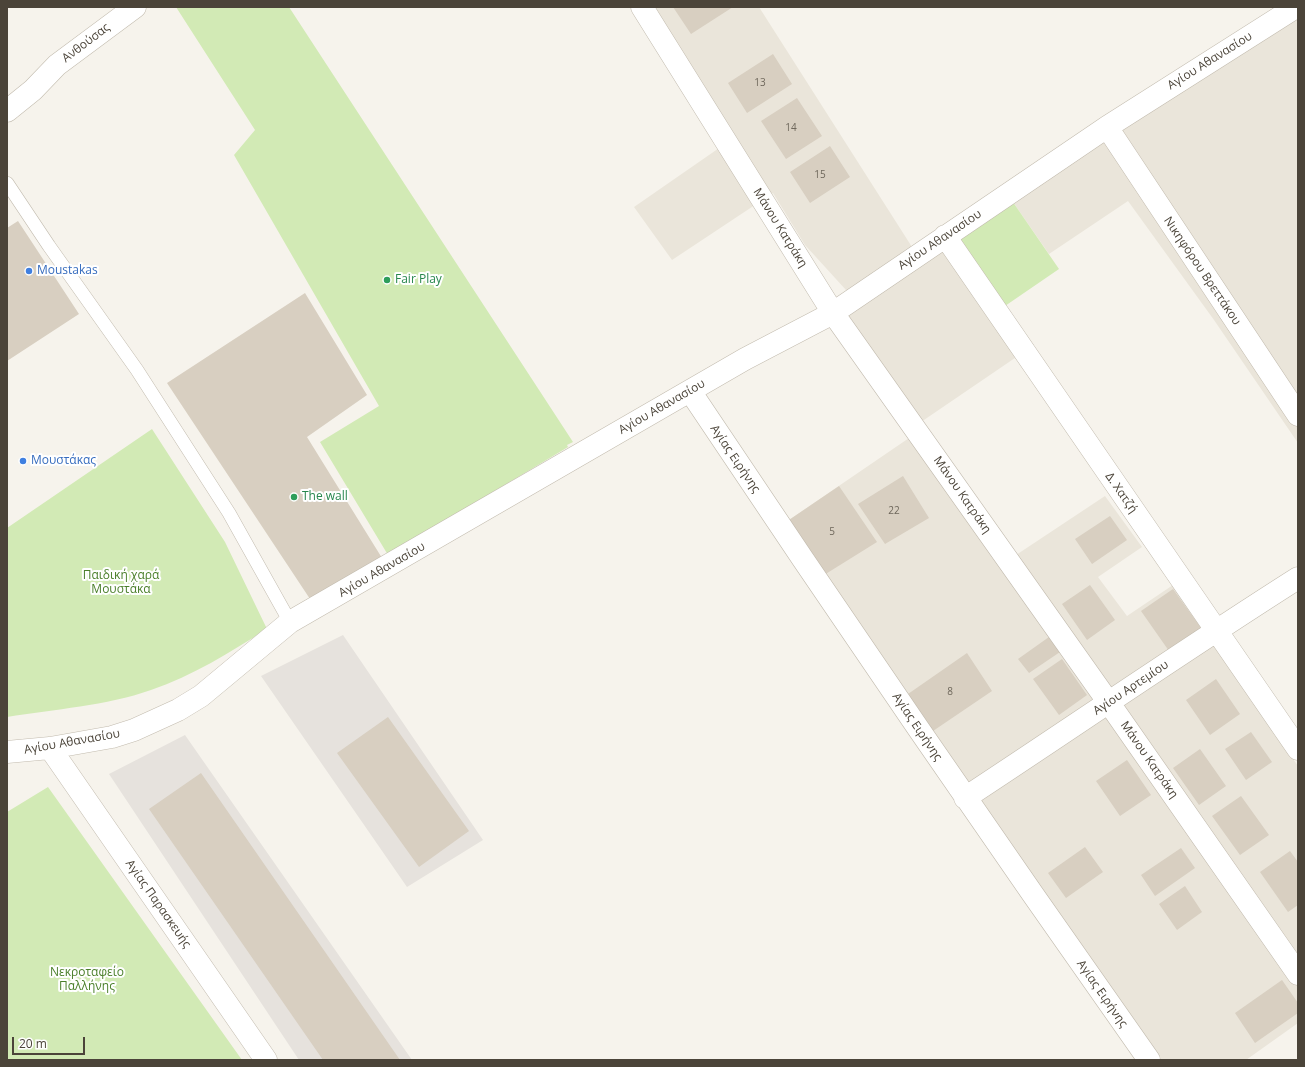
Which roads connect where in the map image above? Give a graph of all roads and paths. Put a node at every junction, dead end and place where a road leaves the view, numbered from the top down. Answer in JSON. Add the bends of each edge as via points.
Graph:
{"nodes":[{"id":1,"x":135,"y":7,"type":"edge"},
{"id":2,"x":642,"y":7,"type":"edge"},
{"id":3,"x":1296,"y":7,"type":"edge"},
{"id":4,"x":57,"y":65,"type":"junction"},
{"id":5,"x":7,"y":92,"type":"edge"},
{"id":6,"x":7,"y":111,"type":"edge"},
{"id":7,"x":1106,"y":127,"type":"junction"},
{"id":8,"x":7,"y":183,"type":"edge"},
{"id":9,"x":945,"y":236,"type":"junction"},
{"id":10,"x":833,"y":313,"type":"junction"},
{"id":11,"x":690,"y":391,"type":"junction"},
{"id":12,"x":1298,"y":415,"type":"edge"},
{"id":13,"x":1298,"y":578,"type":"edge"},
{"id":14,"x":290,"y":622,"type":"junction"},
{"id":15,"x":1216,"y":630,"type":"junction"},
{"id":16,"x":1109,"y":703,"type":"junction"},
{"id":17,"x":50,"y":748,"type":"junction"},
{"id":18,"x":1298,"y":749,"type":"edge"},
{"id":19,"x":7,"y":752,"type":"edge"},
{"id":20,"x":965,"y":798,"type":"junction"},
{"id":21,"x":1298,"y":974,"type":"edge"},
{"id":22,"x":266,"y":1060,"type":"edge"},
{"id":23,"x":1149,"y":1060,"type":"edge"}],
"edges":[{"from":1,"to":4,"type":"street","name":"Ανθούσας"},
{"from":2,"to":10,"type":"street","name":"Μάνου Κατράκη"},
{"from":3,"to":7,"type":"street","name":"Αγίου Αθανασίου"},
{"from":4,"to":5,"type":"street","name":"Ανθούσας","via":[[28,78]]},
{"from":4,"to":6,"type":"street","name":"Ανθούσας","via":[[33,90]]},
{"from":7,"to":9,"type":"street","name":"Αγίου Αθανασίου"},
{"from":7,"to":12,"type":"street","name":"Νικηφόρου Βρεττάκου"},
{"from":8,"to":14,"type":"lane","via":[[137,370],[229,513]]},
{"from":9,"to":10,"type":"street","name":"Αγίου Αθανασίου"},
{"from":9,"to":15,"type":"street","name":"Δ. Χατζή"},
{"from":10,"to":11,"type":"street","name":"Αγίου Αθανασίου"},
{"from":10,"to":16,"type":"street","name":"Μάνου Κατράκη"},
{"from":11,"to":14,"type":"street","name":"Αγίου Αθανασίου"},
{"from":11,"to":20,"type":"street","name":"Αγίας Ειρήνης"},
{"from":13,"to":15,"type":"street","name":"Αγίου Αρτεμίου"},
{"from":14,"to":17,"type":"street","name":"Αγίου Αθανασίου","via":[[200,696],[178,710],[124,734]]},
{"from":15,"to":16,"type":"street","name":"Αγίου Αρτεμίου"},
{"from":15,"to":18,"type":"street","name":"Δ. Χατζή"},
{"from":16,"to":20,"type":"street","name":"Αγίου Αρτεμίου"},
{"from":16,"to":21,"type":"street","name":"Μάνου Κατράκη"},
{"from":17,"to":19,"type":"street","name":"Αγίου Αθανασίου"},
{"from":17,"to":22,"type":"street","name":"Αγίας Παρασκευής"},
{"from":20,"to":23,"type":"street","name":"Αγίας Ειρήνης"}]}
